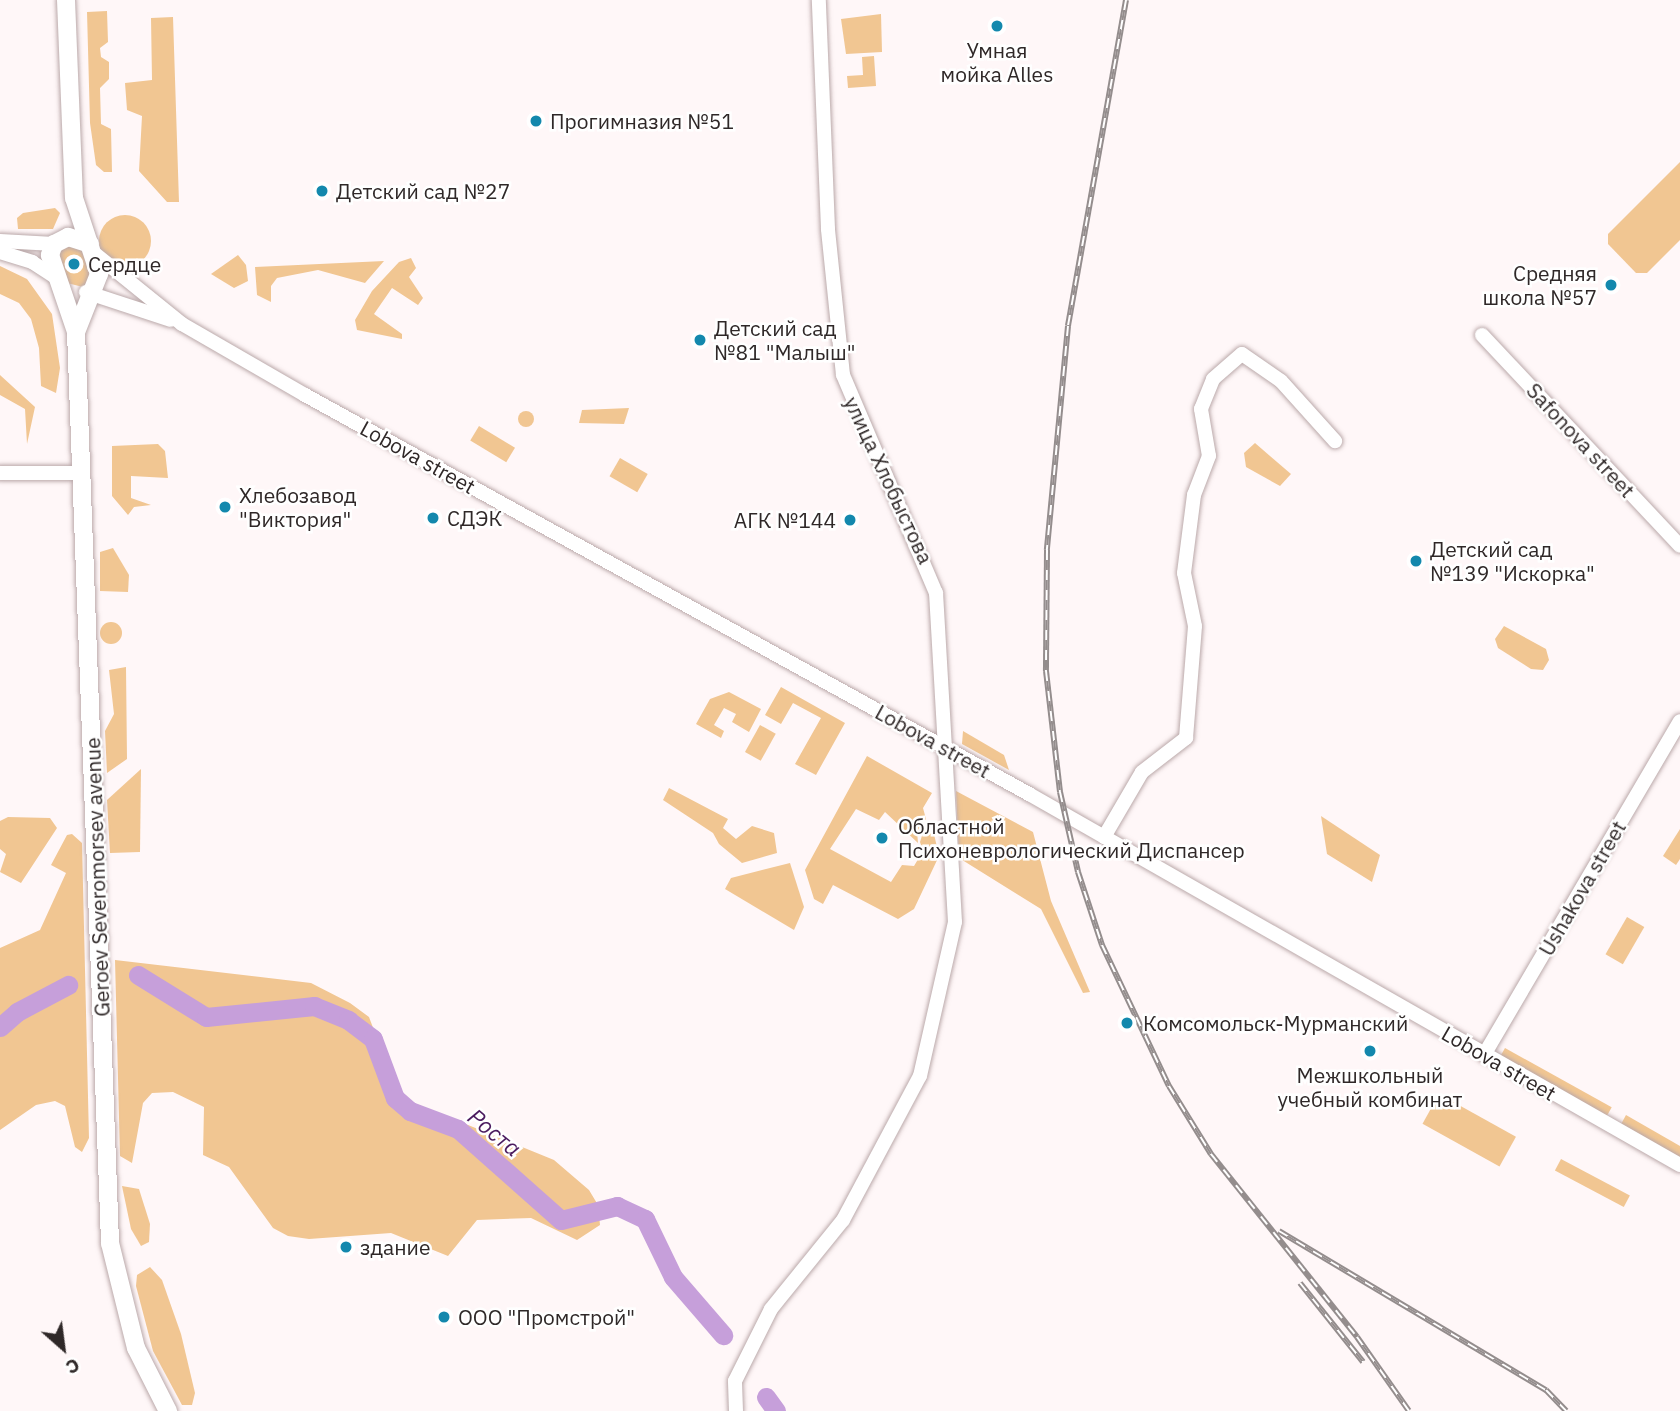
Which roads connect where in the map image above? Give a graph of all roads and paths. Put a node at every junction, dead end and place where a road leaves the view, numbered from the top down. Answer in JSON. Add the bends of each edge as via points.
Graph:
{"nodes":[{"id":1,"x":66,"y":0,"type":"edge"},
{"id":2,"x":819,"y":0,"type":"edge"},
{"id":3,"x":74,"y":198,"type":"junction"},
{"id":4,"x":0,"y":241,"type":"edge"},
{"id":5,"x":57,"y":242,"type":"junction"},
{"id":6,"x":92,"y":248,"type":"junction"},
{"id":7,"x":0,"y":252,"type":"edge"},
{"id":8,"x":60,"y":283,"type":"junction"},
{"id":9,"x":91,"y":291,"type":"junction"},
{"id":10,"x":182,"y":324,"type":"junction"},
{"id":11,"x":76,"y":332,"type":"junction"},
{"id":12,"x":1482,"y":335,"type":"dead end"},
{"id":13,"x":1335,"y":441,"type":"dead end"},
{"id":14,"x":0,"y":473,"type":"edge"},
{"id":15,"x":81,"y":473,"type":"junction"},
{"id":16,"x":1680,"y":546,"type":"edge"},
{"id":17,"x":1680,"y":721,"type":"edge"},
{"id":18,"x":948,"y":750,"type":"junction"},
{"id":19,"x":1104,"y":837,"type":"junction"},
{"id":20,"x":1484,"y":1055,"type":"junction"},
{"id":21,"x":1680,"y":1166,"type":"edge"},
{"id":22,"x":168,"y":1411,"type":"edge"},
{"id":23,"x":736,"y":1411,"type":"edge"}],
"edges":[{"from":1,"to":3,"type":"main road","name":"Geroev Severomorsev avenue"},
{"from":2,"to":18,"type":"street","name":"улица Хлобыстова","via":[[828,229],[843,375],[931,572]]},
{"from":3,"to":5,"type":"main road","name":"Geroev Severomorsev avenue"},
{"from":3,"to":6,"type":"main road","name":"Geroev Severomorsev avenue"},
{"from":4,"to":5,"type":"street"},
{"from":5,"to":6,"type":"main road","via":[[76,236]]},
{"from":5,"to":8,"type":"main road","name":"Geroev Severomorsev avenue","via":[[50,260]]},
{"from":6,"to":9,"type":"main road","name":"Geroev Severomorsev avenue","via":[[99,274]]},
{"from":6,"to":10,"type":"street","name":"Lobova street"},
{"from":7,"to":8,"type":"street","via":[[32,262]]},
{"from":8,"to":9,"type":"main road"},
{"from":8,"to":11,"type":"main road","name":"Geroev Severomorsev avenue"},
{"from":9,"to":10,"type":"street","name":"Lobova street"},
{"from":9,"to":11,"type":"main road","name":"Geroev Severomorsev avenue"},
{"from":10,"to":18,"type":"street","name":"Lobova street"},
{"from":11,"to":15,"type":"main road","name":"Geroev Severomorsev avenue"},
{"from":12,"to":16,"type":"street","name":"Safonova street"},
{"from":13,"to":19,"type":"street","via":[[1281,381],[1242,354],[1213,379],[1201,409],[1209,456],[1194,495],[1184,573],[1195,626],[1186,738],[1142,772]]},
{"from":14,"to":15,"type":"street"},
{"from":15,"to":22,"type":"main road","name":"Geroev Severomorsev avenue","via":[[110,1243],[136,1348]]},
{"from":17,"to":20,"type":"street","name":"Ushakova street"},
{"from":18,"to":19,"type":"street","name":"Lobova street"},
{"from":18,"to":23,"type":"street","name":"улица Хлобыстова","via":[[944,762],[953,947],[920,1076],[843,1220],[794,1275],[771,1309],[735,1381]]},
{"from":19,"to":20,"type":"street","name":"Lobova street"},
{"from":20,"to":21,"type":"street","name":"Lobova street"}]}
